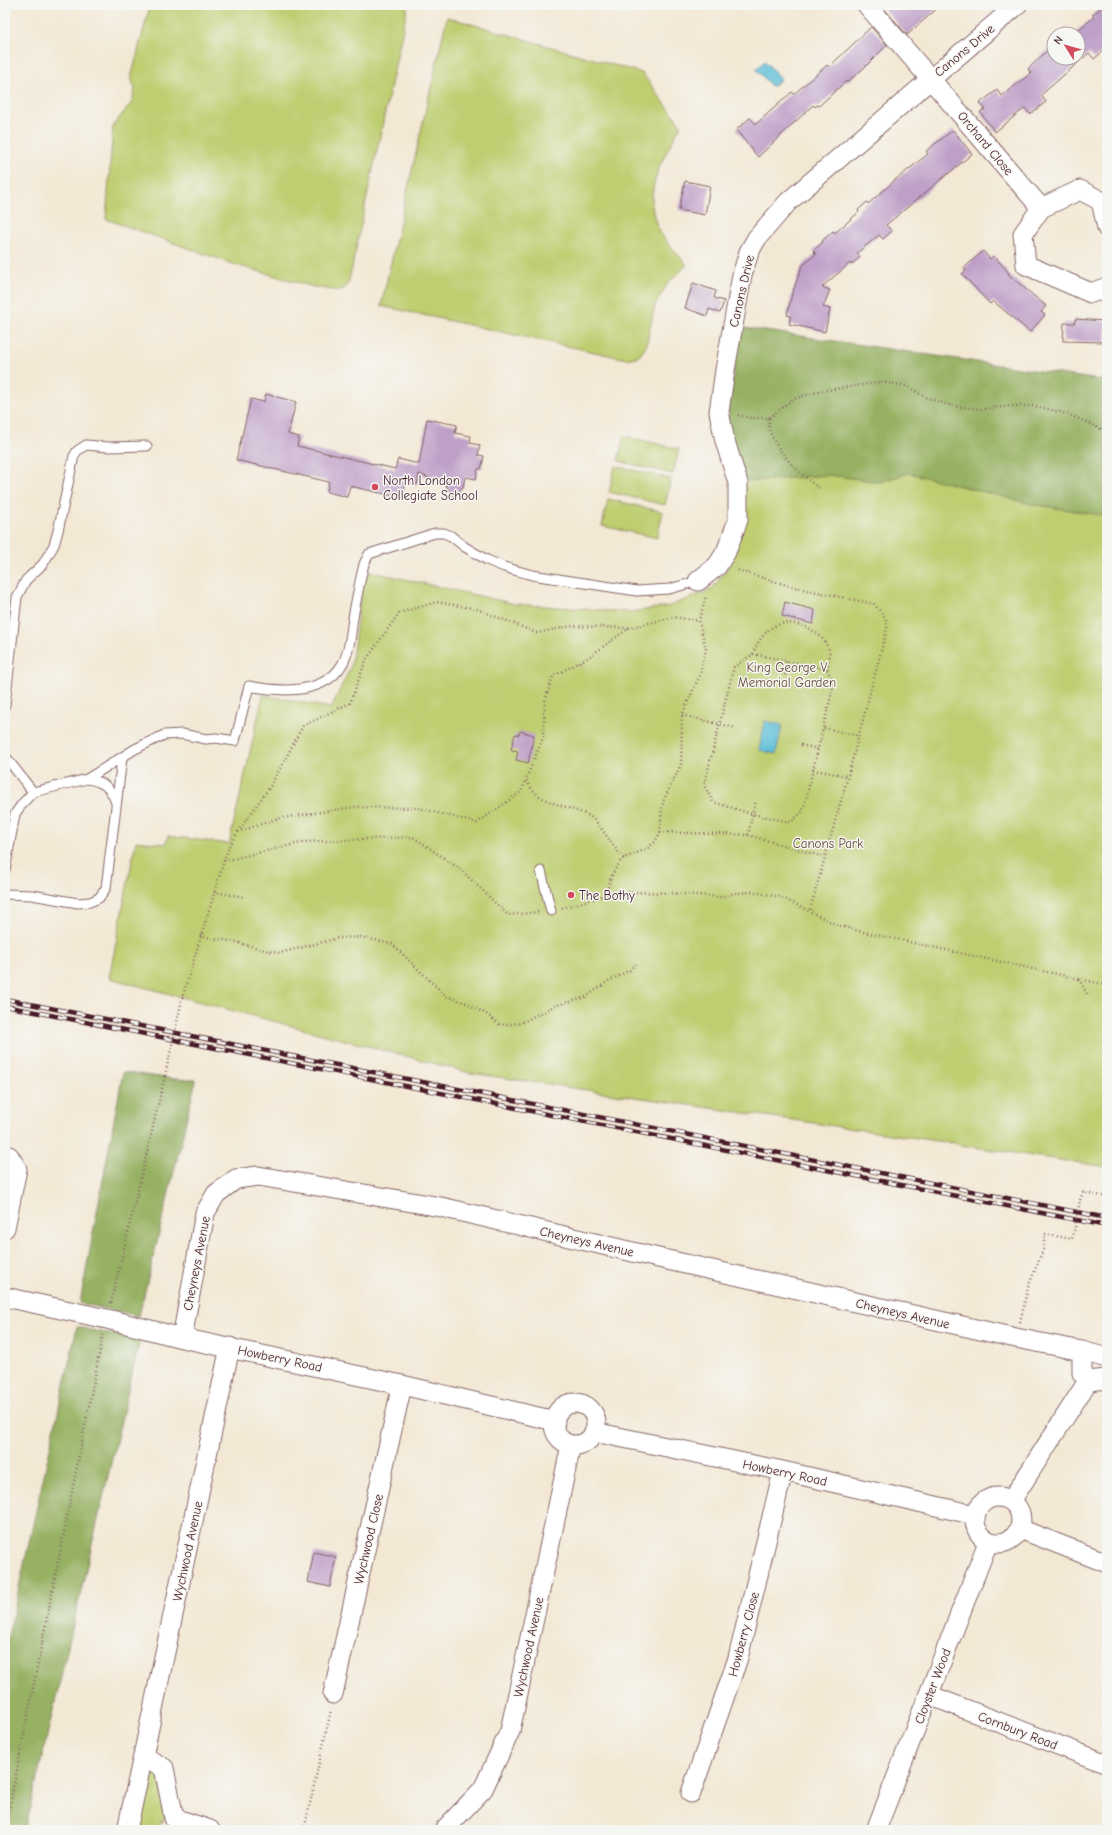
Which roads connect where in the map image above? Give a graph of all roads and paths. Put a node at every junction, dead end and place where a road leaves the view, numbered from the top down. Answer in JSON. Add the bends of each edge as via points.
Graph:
{"nodes":[{"id":1,"x":867,"y":5,"type":"edge"},
{"id":2,"x":1017,"y":5,"type":"edge"},
{"id":3,"x":930,"y":78,"type":"junction"},
{"id":4,"x":1041,"y":208,"type":"junction"},
{"id":5,"x":1107,"y":228,"type":"edge"},
{"id":6,"x":1107,"y":287,"type":"edge"},
{"id":7,"x":720,"y":412,"type":"junction"},
{"id":8,"x":769,"y":418,"type":"junction"},
{"id":9,"x":1107,"y":430,"type":"edge"},
{"id":10,"x":147,"y":446,"type":"dead end"},
{"id":11,"x":819,"y":488,"type":"dead end"},
{"id":12,"x":708,"y":574,"type":"junction"},
{"id":13,"x":699,"y":621,"type":"junction"},
{"id":14,"x":629,"y":628,"type":"junction"},
{"id":15,"x":753,"y":654,"type":"junction"},
{"id":16,"x":788,"y":661,"type":"junction"},
{"id":17,"x":827,"y":669,"type":"junction"},
{"id":18,"x":785,"y":675,"type":"dead end"},
{"id":19,"x":5,"y":705,"type":"edge"},
{"id":20,"x":682,"y":715,"type":"junction"},
{"id":21,"x":719,"y":724,"type":"junction"},
{"id":22,"x":736,"y":728,"type":"dead end"},
{"id":23,"x":824,"y":728,"type":"junction"},
{"id":24,"x":859,"y":736,"type":"junction"},
{"id":25,"x":801,"y":745,"type":"dead end"},
{"id":26,"x":818,"y":749,"type":"junction"},
{"id":27,"x":5,"y":756,"type":"edge"},
{"id":28,"x":122,"y":758,"type":"junction"},
{"id":29,"x":813,"y":770,"type":"junction"},
{"id":30,"x":848,"y":776,"type":"junction"},
{"id":31,"x":86,"y":779,"type":"junction"},
{"id":32,"x":526,"y":780,"type":"junction"},
{"id":33,"x":33,"y":792,"type":"junction"},
{"id":34,"x":756,"y":800,"type":"dead end"},
{"id":35,"x":116,"y":805,"type":"junction"},
{"id":36,"x":752,"y":814,"type":"junction"},
{"id":37,"x":238,"y":832,"type":"junction"},
{"id":38,"x":660,"y":832,"type":"junction"},
{"id":39,"x":748,"y":835,"type":"junction"},
{"id":40,"x":824,"y":857,"type":"junction"},
{"id":41,"x":624,"y":858,"type":"junction"},
{"id":42,"x":224,"y":860,"type":"junction"},
{"id":43,"x":5,"y":870,"type":"edge"},
{"id":44,"x":541,"y":872,"type":"dead end"},
{"id":45,"x":214,"y":892,"type":"junction"},
{"id":46,"x":5,"y":894,"type":"edge"},
{"id":47,"x":606,"y":895,"type":"junction"},
{"id":48,"x":245,"y":897,"type":"dead end"},
{"id":49,"x":810,"y":910,"type":"junction"},
{"id":50,"x":551,"y":911,"type":"junction"},
{"id":51,"x":200,"y":936,"type":"junction"},
{"id":52,"x":635,"y":964,"type":"dead end"},
{"id":53,"x":1079,"y":979,"type":"junction"},
{"id":54,"x":1107,"y":985,"type":"edge"},
{"id":55,"x":1087,"y":994,"type":"dead end"},
{"id":56,"x":5,"y":1155,"type":"edge"},
{"id":57,"x":1107,"y":1197,"type":"edge"},
{"id":58,"x":5,"y":1228,"type":"edge"},
{"id":59,"x":5,"y":1298,"type":"edge"},
{"id":60,"x":107,"y":1319,"type":"junction"},
{"id":61,"x":182,"y":1338,"type":"junction"},
{"id":62,"x":1016,"y":1338,"type":"junction"},
{"id":63,"x":230,"y":1347,"type":"junction"},
{"id":64,"x":1082,"y":1351,"type":"junction"},
{"id":65,"x":1107,"y":1358,"type":"edge"},
{"id":66,"x":1107,"y":1380,"type":"edge"},
{"id":67,"x":1088,"y":1382,"type":"junction"},
{"id":68,"x":402,"y":1385,"type":"junction"},
{"id":69,"x":555,"y":1421,"type":"junction"},
{"id":70,"x":594,"y":1432,"type":"junction"},
{"id":71,"x":571,"y":1445,"type":"junction"},
{"id":72,"x":783,"y":1471,"type":"junction"},
{"id":73,"x":1011,"y":1501,"type":"junction"},
{"id":74,"x":975,"y":1515,"type":"junction"},
{"id":75,"x":1020,"y":1529,"type":"junction"},
{"id":76,"x":988,"y":1542,"type":"junction"},
{"id":77,"x":1107,"y":1563,"type":"edge"},
{"id":78,"x":333,"y":1694,"type":"joint"},
{"id":79,"x":929,"y":1695,"type":"junction"},
{"id":80,"x":144,"y":1756,"type":"junction"},
{"id":81,"x":1107,"y":1764,"type":"edge"},
{"id":82,"x":691,"y":1793,"type":"dead end"},
{"id":83,"x":169,"y":1824,"type":"edge"},
{"id":84,"x":5,"y":1830,"type":"edge"},
{"id":85,"x":127,"y":1830,"type":"edge"},
{"id":86,"x":210,"y":1830,"type":"edge"},
{"id":87,"x":304,"y":1830,"type":"edge"},
{"id":88,"x":444,"y":1830,"type":"edge"},
{"id":89,"x":876,"y":1830,"type":"edge"}],
"edges":[{"from":1,"to":3,"type":"street","name":"Orchard Close"},
{"from":2,"to":3,"type":"street","name":"Canons Drive"},
{"from":3,"to":4,"type":"street","name":"Orchard Close"},
{"from":3,"to":7,"type":"street","name":"Canons Drive","via":[[788,202],[757,238],[749,252],[742,275]]},
{"from":4,"to":5,"type":"street","via":[[1080,190],[1102,201]]},
{"from":4,"to":6,"type":"street","via":[[1024,234],[1026,265],[1091,292]]},
{"from":7,"to":8,"type":"path","via":[[751,418]]},
{"from":7,"to":12,"type":"street","name":"Canons Drive","via":[[725,441],[738,484],[739,508],[738,520],[726,552]]},
{"from":8,"to":9,"type":"path","via":[[793,399],[820,391],[882,382],[907,386],[926,397],[952,406],[981,409],[1035,406],[1068,414]]},
{"from":8,"to":11,"type":"path","via":[[774,442],[808,481]]},
{"from":10,"to":19,"type":"lane","via":[[108,448],[86,445],[77,450],[54,544],[43,564],[26,580],[17,597]]},
{"from":12,"to":13,"type":"path","via":[[708,590]]},
{"from":12,"to":24,"type":"path","via":[[736,569],[793,587],[874,604],[888,625]]},
{"from":12,"to":28,"type":"lane","via":[[669,589],[637,591],[532,575],[504,567],[487,560],[444,533],[435,533],[393,546],[369,554],[364,564],[356,596],[348,650],[339,670],[328,680],[319,685],[283,690],[249,686],[236,741],[182,734],[164,735]]},
{"from":13,"to":14,"type":"path","via":[[674,617]]},
{"from":13,"to":20,"type":"path","via":[[706,649],[699,677]]},
{"from":14,"to":32,"type":"path","via":[[586,658],[554,676],[545,701],[543,738]]},
{"from":14,"to":37,"type":"path","via":[[572,626],[537,632],[477,609],[437,602],[399,613],[366,660],[350,703],[303,726],[270,785]]},
{"from":15,"to":16,"type":"path"},
{"from":15,"to":17,"type":"path","via":[[767,631],[782,622],[798,624],[824,639],[830,651]]},
{"from":15,"to":21,"type":"path","via":[[734,667]]},
{"from":16,"to":17,"type":"path"},
{"from":16,"to":18,"type":"path"},
{"from":17,"to":23,"type":"path","via":[[834,683]]},
{"from":20,"to":21,"type":"path"},
{"from":20,"to":38,"type":"path","via":[[681,765],[664,799]]},
{"from":21,"to":22,"type":"path"},
{"from":21,"to":36,"type":"path","via":[[704,785],[713,802]]},
{"from":23,"to":24,"type":"path"},
{"from":23,"to":26,"type":"path"},
{"from":24,"to":30,"type":"path"},
{"from":25,"to":26,"type":"path"},
{"from":26,"to":29,"type":"path"},
{"from":27,"to":33,"type":"lane"},
{"from":28,"to":31,"type":"lane"},
{"from":28,"to":35,"type":"lane"},
{"from":29,"to":30,"type":"path"},
{"from":29,"to":36,"type":"path","via":[[803,811],[792,822]]},
{"from":30,"to":40,"type":"path"},
{"from":31,"to":33,"type":"lane"},
{"from":31,"to":35,"type":"lane","via":[[104,784],[110,790]]},
{"from":32,"to":37,"type":"path","via":[[521,792],[477,823],[419,808],[354,807],[276,819]]},
{"from":32,"to":41,"type":"path","via":[[528,785],[549,803],[590,816]]},
{"from":33,"to":43,"type":"lane","via":[[15,814]]},
{"from":34,"to":36,"type":"path"},
{"from":35,"to":46,"type":"lane","via":[[106,888],[99,898],[78,903],[32,895]]},
{"from":36,"to":39,"type":"path"},
{"from":37,"to":42,"type":"path"},
{"from":38,"to":39,"type":"path"},
{"from":38,"to":41,"type":"path","via":[[655,842],[647,849]]},
{"from":39,"to":40,"type":"path"},
{"from":40,"to":49,"type":"path"},
{"from":41,"to":47,"type":"path","via":[[611,877]]},
{"from":42,"to":45,"type":"path"},
{"from":42,"to":50,"type":"path","via":[[304,842],[413,837],[460,869],[508,915]]},
{"from":44,"to":50,"type":"lane"},
{"from":45,"to":48,"type":"path"},
{"from":45,"to":51,"type":"path"},
{"from":47,"to":49,"type":"path","via":[[624,892],[672,892],[721,897],[752,892],[781,896]]},
{"from":47,"to":50,"type":"path"},
{"from":49,"to":53,"type":"path","via":[[837,925],[859,931]]},
{"from":51,"to":52,"type":"path","via":[[280,952],[338,938],[361,937],[392,944],[446,996],[472,1006],[500,1025],[521,1023],[554,1006],[586,997],[630,970]]},
{"from":51,"to":60,"type":"path","bridge":true,"via":[[183,995]]},
{"from":53,"to":54,"type":"path"},
{"from":53,"to":55,"type":"path"},
{"from":56,"to":58,"type":"street","via":[[9,1156],[17,1169]]},
{"from":57,"to":62,"type":"path","bridge":true,"via":[[1083,1192],[1072,1239],[1045,1234],[1042,1250],[1028,1287]]},
{"from":59,"to":60,"type":"street","name":"Howberry Road"},
{"from":60,"to":61,"type":"street","name":"Howberry Road"},
{"from":60,"to":84,"type":"path"},
{"from":61,"to":62,"type":"street","name":"Cheyneys Avenue","via":[[205,1213],[216,1194],[236,1179],[258,1176],[441,1207]]},
{"from":61,"to":63,"type":"street","name":"Howberry Road"},
{"from":62,"to":64,"type":"street","name":"Cheyneys Avenue"},
{"from":63,"to":68,"type":"street","name":"Howberry Road"},
{"from":63,"to":80,"type":"street","name":"Wychwood Avenue"},
{"from":64,"to":65,"type":"street","name":"Cheyneys Avenue"},
{"from":64,"to":67,"type":"street","via":[[1082,1373]]},
{"from":66,"to":67,"type":"street"},
{"from":67,"to":73,"type":"street"},
{"from":68,"to":69,"type":"street","name":"Howberry Road"},
{"from":68,"to":78,"type":"street","name":"Wychwood Close"},
{"from":69,"to":70,"type":"street","via":[[557,1414],[567,1405],[581,1404],[592,1412],[595,1418]]},
{"from":69,"to":71,"type":"street","via":[[556,1433]]},
{"from":70,"to":71,"type":"street","via":[[582,1444]]},
{"from":70,"to":72,"type":"street","name":"Howberry Road"},
{"from":71,"to":88,"type":"street","name":"Wychwood Avenue","via":[[510,1731],[483,1789]]},
{"from":72,"to":74,"type":"street","name":"Howberry Road"},
{"from":72,"to":82,"type":"street","name":"Howberry Close","via":[[738,1658]]},
{"from":73,"to":74,"type":"street","via":[[1004,1498],[989,1498],[983,1502]]},
{"from":73,"to":75,"type":"street","via":[[1021,1516]]},
{"from":74,"to":76,"type":"street","via":[[976,1528]]},
{"from":75,"to":76,"type":"street","via":[[1016,1535],[1003,1543]]},
{"from":75,"to":77,"type":"street"},
{"from":76,"to":79,"type":"street","name":"Cloyster Wood"},
{"from":78,"to":87,"type":"path"},
{"from":79,"to":81,"type":"street","name":"Cornbury Road"},
{"from":79,"to":89,"type":"street","name":"Cloyster Wood"},
{"from":80,"to":83,"type":"street","via":[[164,1768]]},
{"from":80,"to":85,"type":"street","name":"Wychwood Avenue"},
{"from":83,"to":86,"type":"street"}]}
